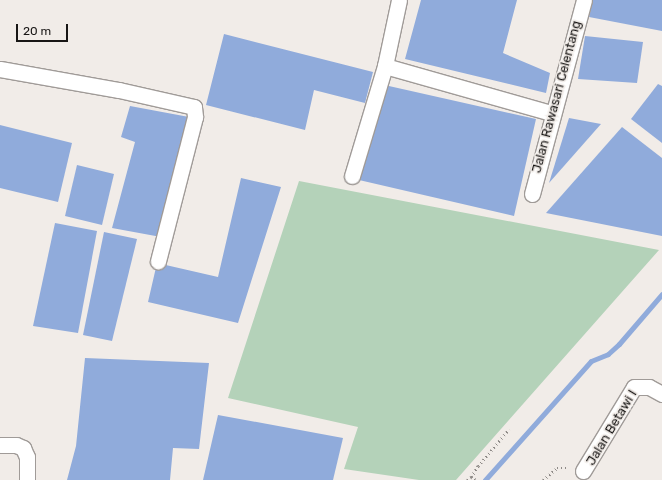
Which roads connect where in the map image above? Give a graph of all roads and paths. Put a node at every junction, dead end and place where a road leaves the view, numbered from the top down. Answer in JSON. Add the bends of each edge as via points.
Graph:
{"nodes":[{"id":1,"x":399,"y":0,"type":"edge"},
{"id":2,"x":584,"y":0,"type":"edge"},
{"id":3,"x":385,"y":66,"type":"junction"},
{"id":4,"x":0,"y":69,"type":"edge"},
{"id":5,"x":551,"y":113,"type":"junction"},
{"id":6,"x":352,"y":176,"type":"dead end"},
{"id":7,"x":532,"y":194,"type":"dead end"},
{"id":8,"x":158,"y":261,"type":"dead end"},
{"id":9,"x":662,"y":394,"type":"edge"},
{"id":10,"x":509,"y":429,"type":"dead end"},
{"id":11,"x":0,"y":445,"type":"edge"},
{"id":12,"x":583,"y":471,"type":"joint"},
{"id":13,"x":472,"y":477,"type":"junction"},
{"id":14,"x":27,"y":480,"type":"edge"},
{"id":15,"x":467,"y":480,"type":"edge"},
{"id":16,"x":475,"y":480,"type":"edge"},
{"id":17,"x":543,"y":480,"type":"edge"}],
"edges":[{"from":1,"to":3,"type":"street"},
{"from":2,"to":5,"type":"street","name":"Jalan Rawasari Celentang"},
{"from":3,"to":5,"type":"street"},
{"from":3,"to":6,"type":"street"},
{"from":4,"to":8,"type":"street","via":[[119,90],[194,107],[195,117]]},
{"from":5,"to":7,"type":"street","name":"Jalan Rawasari Celentang"},
{"from":9,"to":12,"type":"street","name":"Jalan Betawi I","via":[[649,387],[634,387]]},
{"from":10,"to":13,"type":"path"},
{"from":11,"to":14,"type":"street","via":[[16,445],[23,448],[27,457]]},
{"from":12,"to":17,"type":"path","via":[[557,468]]},
{"from":13,"to":15,"type":"path"},
{"from":13,"to":16,"type":"path"}]}
